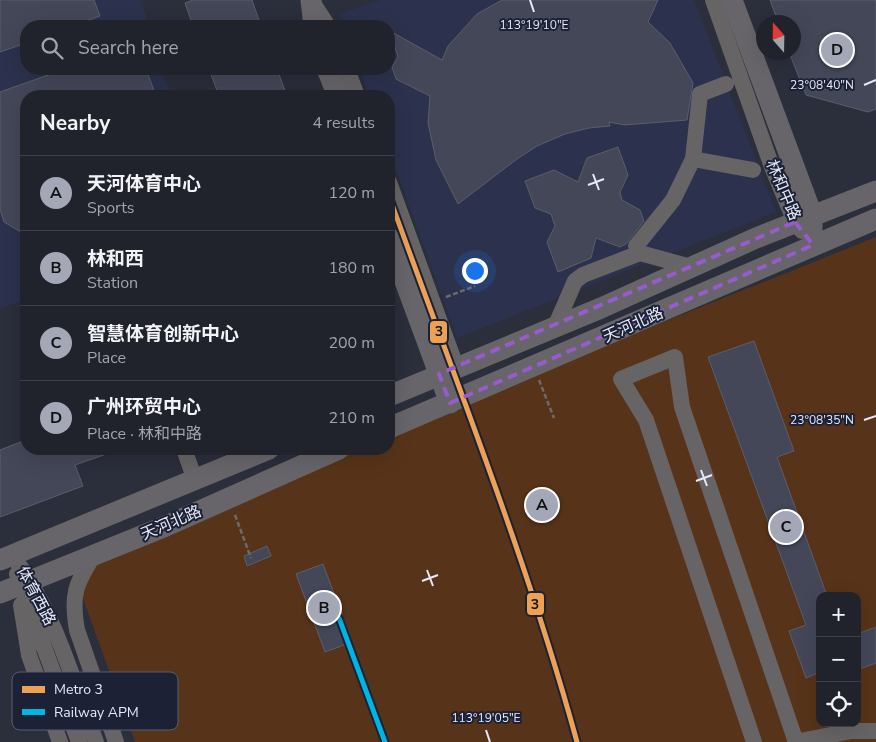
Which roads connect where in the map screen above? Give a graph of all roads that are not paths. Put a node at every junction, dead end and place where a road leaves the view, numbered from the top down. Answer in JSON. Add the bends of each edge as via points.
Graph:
{"nodes":[{"id":1,"x":311,"y":0,"type":"edge"},
{"id":2,"x":713,"y":0,"type":"edge"},
{"id":3,"x":732,"y":0,"type":"edge"},
{"id":4,"x":313,"y":20,"type":"edge"},
{"id":5,"x":324,"y":20,"type":"edge"},
{"id":6,"x":329,"y":75,"type":"edge"},
{"id":7,"x":349,"y":75,"type":"edge"},
{"id":8,"x":726,"y":84,"type":"dead end"},
{"id":9,"x":336,"y":90,"type":"edge"},
{"id":10,"x":355,"y":90,"type":"edge"},
{"id":11,"x":693,"y":159,"type":"junction"},
{"id":12,"x":753,"y":170,"type":"dead end"},
{"id":13,"x":876,"y":191,"type":"edge"},
{"id":14,"x":395,"y":201,"type":"edge"},
{"id":15,"x":803,"y":219,"type":"junction"},
{"id":16,"x":876,"y":219,"type":"edge"},
{"id":17,"x":813,"y":245,"type":"junction"},
{"id":18,"x":636,"y":246,"type":"dead end"},
{"id":19,"x":395,"y":251,"type":"edge"},
{"id":20,"x":691,"y":267,"type":"junction"},
{"id":21,"x":555,"y":327,"type":"junction"},
{"id":22,"x":448,"y":370,"type":"junction"},
{"id":23,"x":395,"y":393,"type":"edge"},
{"id":24,"x":450,"y":403,"type":"junction"},
{"id":25,"x":395,"y":426,"type":"edge"},
{"id":26,"x":186,"y":455,"type":"edge"},
{"id":27,"x":252,"y":455,"type":"edge"},
{"id":28,"x":325,"y":455,"type":"edge"},
{"id":29,"x":195,"y":480,"type":"junction"},
{"id":30,"x":94,"y":555,"type":"junction"},
{"id":31,"x":6,"y":557,"type":"edge"},
{"id":32,"x":17,"y":586,"type":"edge"},
{"id":33,"x":35,"y":672,"type":"edge"},
{"id":34,"x":52,"y":672,"type":"edge"},
{"id":35,"x":70,"y":672,"type":"edge"},
{"id":36,"x":92,"y":672,"type":"edge"},
{"id":37,"x":56,"y":730,"type":"edge"},
{"id":38,"x":75,"y":730,"type":"edge"},
{"id":39,"x":92,"y":730,"type":"edge"},
{"id":40,"x":112,"y":730,"type":"edge"},
{"id":41,"x":876,"y":730,"type":"edge"},
{"id":42,"x":60,"y":742,"type":"edge"},
{"id":43,"x":80,"y":742,"type":"edge"},
{"id":44,"x":96,"y":742,"type":"edge"},
{"id":45,"x":116,"y":742,"type":"edge"},
{"id":46,"x":754,"y":742,"type":"edge"},
{"id":47,"x":796,"y":742,"type":"edge"}],
"edges":[{"from":1,"to":4,"type":"main road"},
{"from":1,"to":5,"type":"street"},
{"from":2,"to":15,"type":"street","name":"林和中路","via":[[772,167]]},
{"from":3,"to":15,"type":"main road","name":"林和中路"},
{"from":6,"to":9,"type":"main road"},
{"from":7,"to":10,"type":"street"},
{"from":8,"to":11,"type":"street","via":[[700,94]]},
{"from":11,"to":12,"type":"street"},
{"from":11,"to":18,"type":"street","via":[[673,200]]},
{"from":13,"to":15,"type":"main road","name":"天河北路"},
{"from":14,"to":22,"type":"street"},
{"from":15,"to":17,"type":"main road","name":"林和中路"},
{"from":15,"to":20,"type":"main road","name":"天河北路"},
{"from":16,"to":17,"type":"main road","name":"天河北路"},
{"from":17,"to":24,"type":"main road","name":"天河北路"},
{"from":19,"to":22,"type":"main road"},
{"from":20,"to":21,"type":"main road","name":"天河北路"},
{"from":20,"to":21,"type":"street","via":[[640,253],[583,275],[575,281]]},
{"from":21,"to":22,"type":"main road","name":"天河北路"},
{"from":22,"to":23,"type":"main road","name":"天河北路"},
{"from":22,"to":24,"type":"main road"},
{"from":24,"to":25,"type":"main road","name":"天河北路"},
{"from":26,"to":29,"type":"street"},
{"from":27,"to":29,"type":"main road","name":"天河北路"},
{"from":28,"to":30,"type":"main road","name":"天河北路"},
{"from":29,"to":31,"type":"main road","name":"天河北路"},
{"from":30,"to":32,"type":"main road","name":"天河北路"},
{"from":30,"to":36,"type":"street","via":[[76,586],[74,613]]},
{"from":31,"to":32,"type":"street","name":"体育西路"},
{"from":32,"to":33,"type":"street"},
{"from":32,"to":34,"type":"street","name":"体育西路"},
{"from":32,"to":35,"type":"street","name":"体育西路","via":[[44,605]]},
{"from":37,"to":42,"type":"street"},
{"from":38,"to":43,"type":"street","name":"体育西路"},
{"from":39,"to":44,"type":"street","name":"体育西路"},
{"from":40,"to":45,"type":"street"},
{"from":41,"to":47,"type":"street","via":[[851,731]]},
{"from":46,"to":47,"type":"street","via":[[646,420],[621,379],[675,358],[682,407]]}]}
